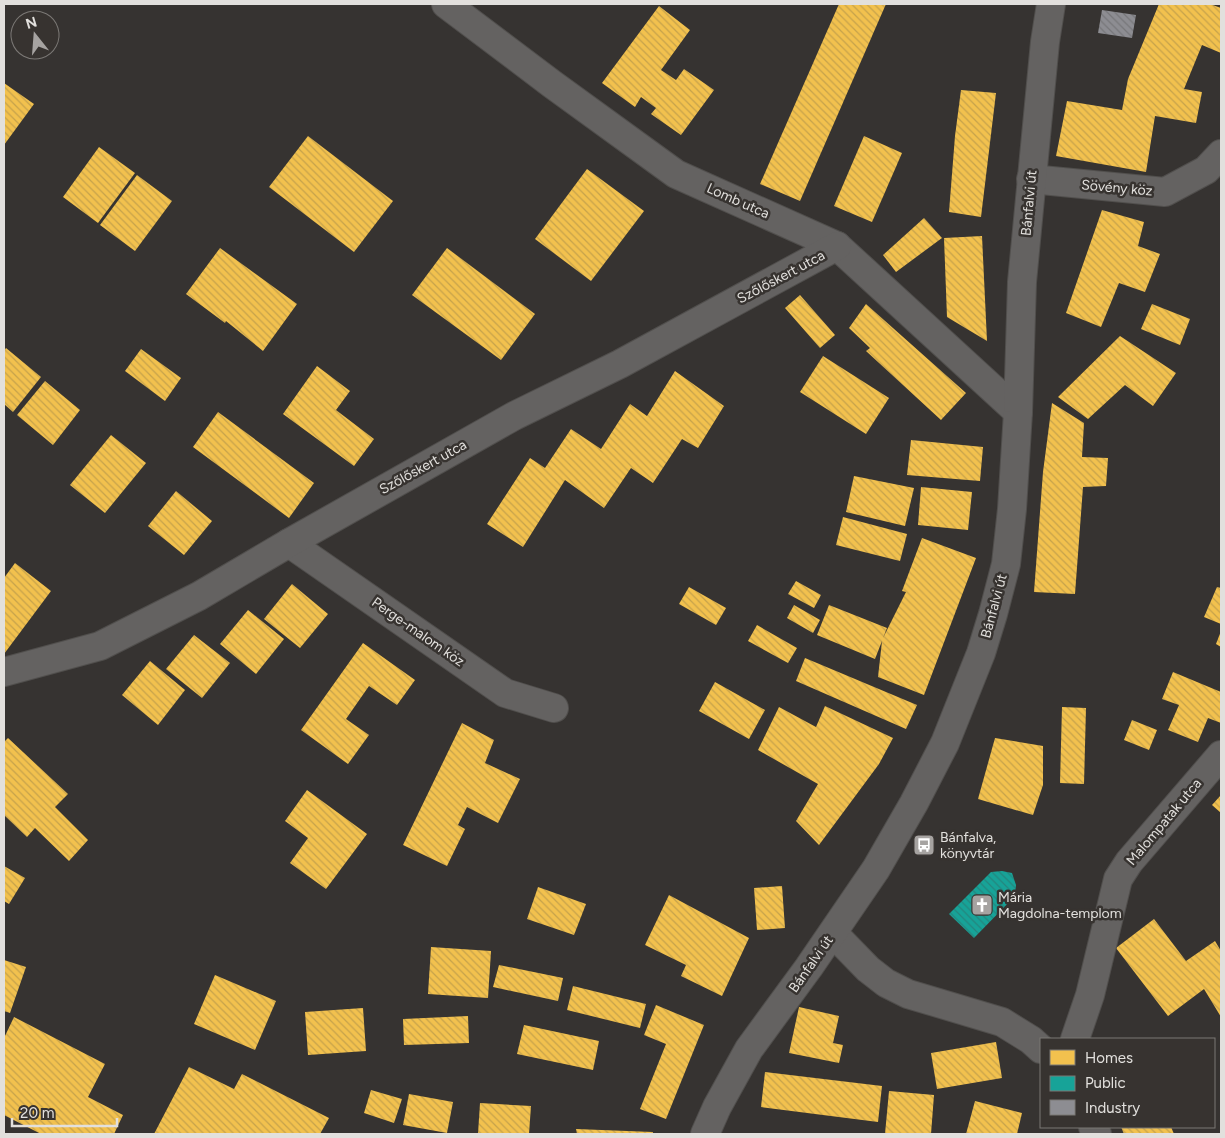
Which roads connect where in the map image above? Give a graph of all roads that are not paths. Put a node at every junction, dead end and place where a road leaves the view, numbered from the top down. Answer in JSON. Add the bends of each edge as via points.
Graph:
{"nodes":[{"id":1,"x":446,"y":4,"type":"edge"},
{"id":2,"x":1051,"y":4,"type":"edge"},
{"id":3,"x":1221,"y":154,"type":"edge"},
{"id":4,"x":1031,"y":179,"type":"junction"},
{"id":5,"x":837,"y":246,"type":"junction"},
{"id":6,"x":1018,"y":412,"type":"junction"},
{"id":7,"x":288,"y":543,"type":"junction"},
{"id":8,"x":4,"y":672,"type":"edge"},
{"id":9,"x":554,"y":708,"type":"dead end"},
{"id":10,"x":1221,"y":755,"type":"edge"},
{"id":11,"x":833,"y":933,"type":"junction"},
{"id":12,"x":1075,"y":1038,"type":"edge"},
{"id":13,"x":1040,"y":1047,"type":"edge"},
{"id":14,"x":705,"y":1134,"type":"edge"}],
"edges":[{"from":1,"to":5,"type":"street","name":"Lomb utca","via":[[676,174]]},
{"from":2,"to":4,"type":"street","name":"Bánfalvi út"},
{"from":3,"to":4,"type":"street","name":"Sövény köz","via":[[1206,170],[1165,192]]},
{"from":4,"to":6,"type":"street","name":"Bánfalvi út","via":[[1022,282]]},
{"from":5,"to":6,"type":"street","name":"Lomb utca"},
{"from":5,"to":7,"type":"street","name":"Szőlőskert utca","via":[[620,364],[514,416]]},
{"from":6,"to":11,"type":"street","name":"Bánfalvi út","via":[[1006,564],[981,653],[945,743],[914,803],[876,869]]},
{"from":7,"to":8,"type":"street","name":"Szőlőskert utca","via":[[199,596],[100,646]]},
{"from":7,"to":9,"type":"street","name":"Perge-malom köz","via":[[506,693]]},
{"from":10,"to":12,"type":"street","name":"Malompatak utca","via":[[1118,878],[1090,995]]},
{"from":11,"to":13,"type":"street","via":[[886,983],[908,994],[1002,1022]]},
{"from":11,"to":14,"type":"street","name":"Bánfalvi út","via":[[750,1049]]}]}
